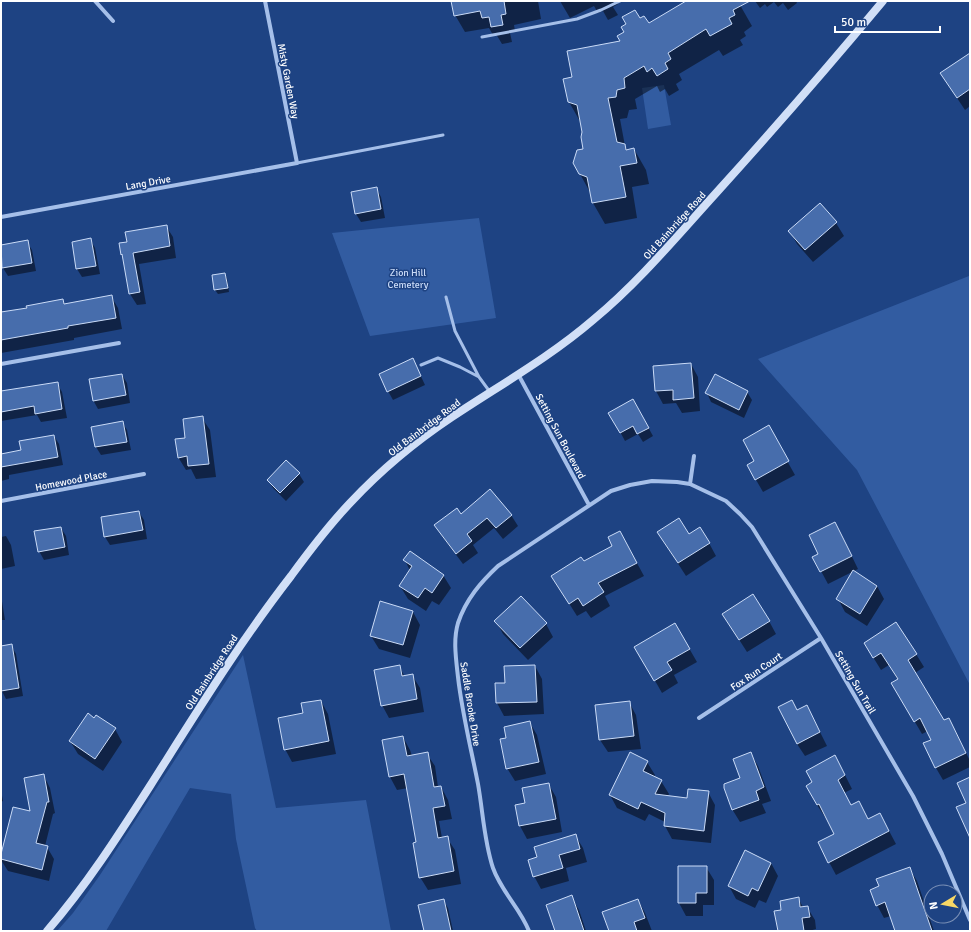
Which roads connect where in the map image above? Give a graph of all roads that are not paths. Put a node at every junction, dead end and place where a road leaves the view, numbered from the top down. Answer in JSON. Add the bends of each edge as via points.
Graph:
{"nodes":[{"id":1,"x":95,"y":1,"type":"edge"},
{"id":2,"x":265,"y":1,"type":"edge"},
{"id":3,"x":620,"y":1,"type":"edge"},
{"id":4,"x":883,"y":1,"type":"edge"},
{"id":5,"x":113,"y":21,"type":"dead end"},
{"id":6,"x":482,"y":37,"type":"dead end"},
{"id":7,"x":443,"y":136,"type":"dead end"},
{"id":8,"x":297,"y":163,"type":"junction"},
{"id":9,"x":1,"y":217,"type":"edge"},
{"id":10,"x":446,"y":296,"type":"dead end"},
{"id":11,"x":119,"y":343,"type":"dead end"},
{"id":12,"x":1,"y":364,"type":"edge"},
{"id":13,"x":421,"y":365,"type":"dead end"},
{"id":14,"x":518,"y":374,"type":"junction"},
{"id":15,"x":479,"y":376,"type":"junction"},
{"id":16,"x":490,"y":392,"type":"junction"},
{"id":17,"x":694,"y":456,"type":"dead end"},
{"id":18,"x":144,"y":474,"type":"dead end"},
{"id":19,"x":690,"y":484,"type":"junction"},
{"id":20,"x":1,"y":501,"type":"edge"},
{"id":21,"x":589,"y":505,"type":"junction"},
{"id":22,"x":821,"y":638,"type":"junction"},
{"id":23,"x":699,"y":718,"type":"dead end"},
{"id":24,"x":970,"y":920,"type":"edge"},
{"id":25,"x":47,"y":931,"type":"edge"},
{"id":26,"x":529,"y":931,"type":"edge"}],
"edges":[{"from":1,"to":5,"type":"street"},
{"from":2,"to":8,"type":"street","name":"Misty Garden Way"},
{"from":3,"to":6,"type":"lane","via":[[577,18]]},
{"from":4,"to":14,"type":"main road","name":"Old Bainbridge Road","via":[[650,267],[592,321]]},
{"from":7,"to":8,"type":"lane"},
{"from":8,"to":9,"type":"street","name":"Lang Drive"},
{"from":10,"to":15,"type":"lane","via":[[455,331]]},
{"from":11,"to":12,"type":"street"},
{"from":13,"to":15,"type":"lane","via":[[438,358]]},
{"from":14,"to":16,"type":"main road","name":"Old Bainbridge Road"},
{"from":14,"to":21,"type":"street","name":"Setting Sun Boulevard"},
{"from":15,"to":16,"type":"lane"},
{"from":16,"to":25,"type":"main road","name":"Old Bainbridge Road","via":[[450,418],[386,468],[351,502],[320,538],[226,665],[93,872]]},
{"from":17,"to":19,"type":"street"},
{"from":18,"to":20,"type":"street","name":"Homewood Place"},
{"from":19,"to":21,"type":"street","name":"Setting Sun Trail","via":[[652,481],[630,485],[611,491]]},
{"from":19,"to":22,"type":"street","name":"Setting Sun Trail","via":[[726,501],[752,526]]},
{"from":21,"to":26,"type":"street","name":"Saddle Brooke Drive","via":[[498,566],[483,580],[464,609],[456,638],[461,706],[478,785],[487,848],[501,886]]},
{"from":22,"to":23,"type":"street","name":"Fox Run Court"},
{"from":22,"to":24,"type":"street","name":"Setting Sun Trail","via":[[913,796],[942,854]]}]}
